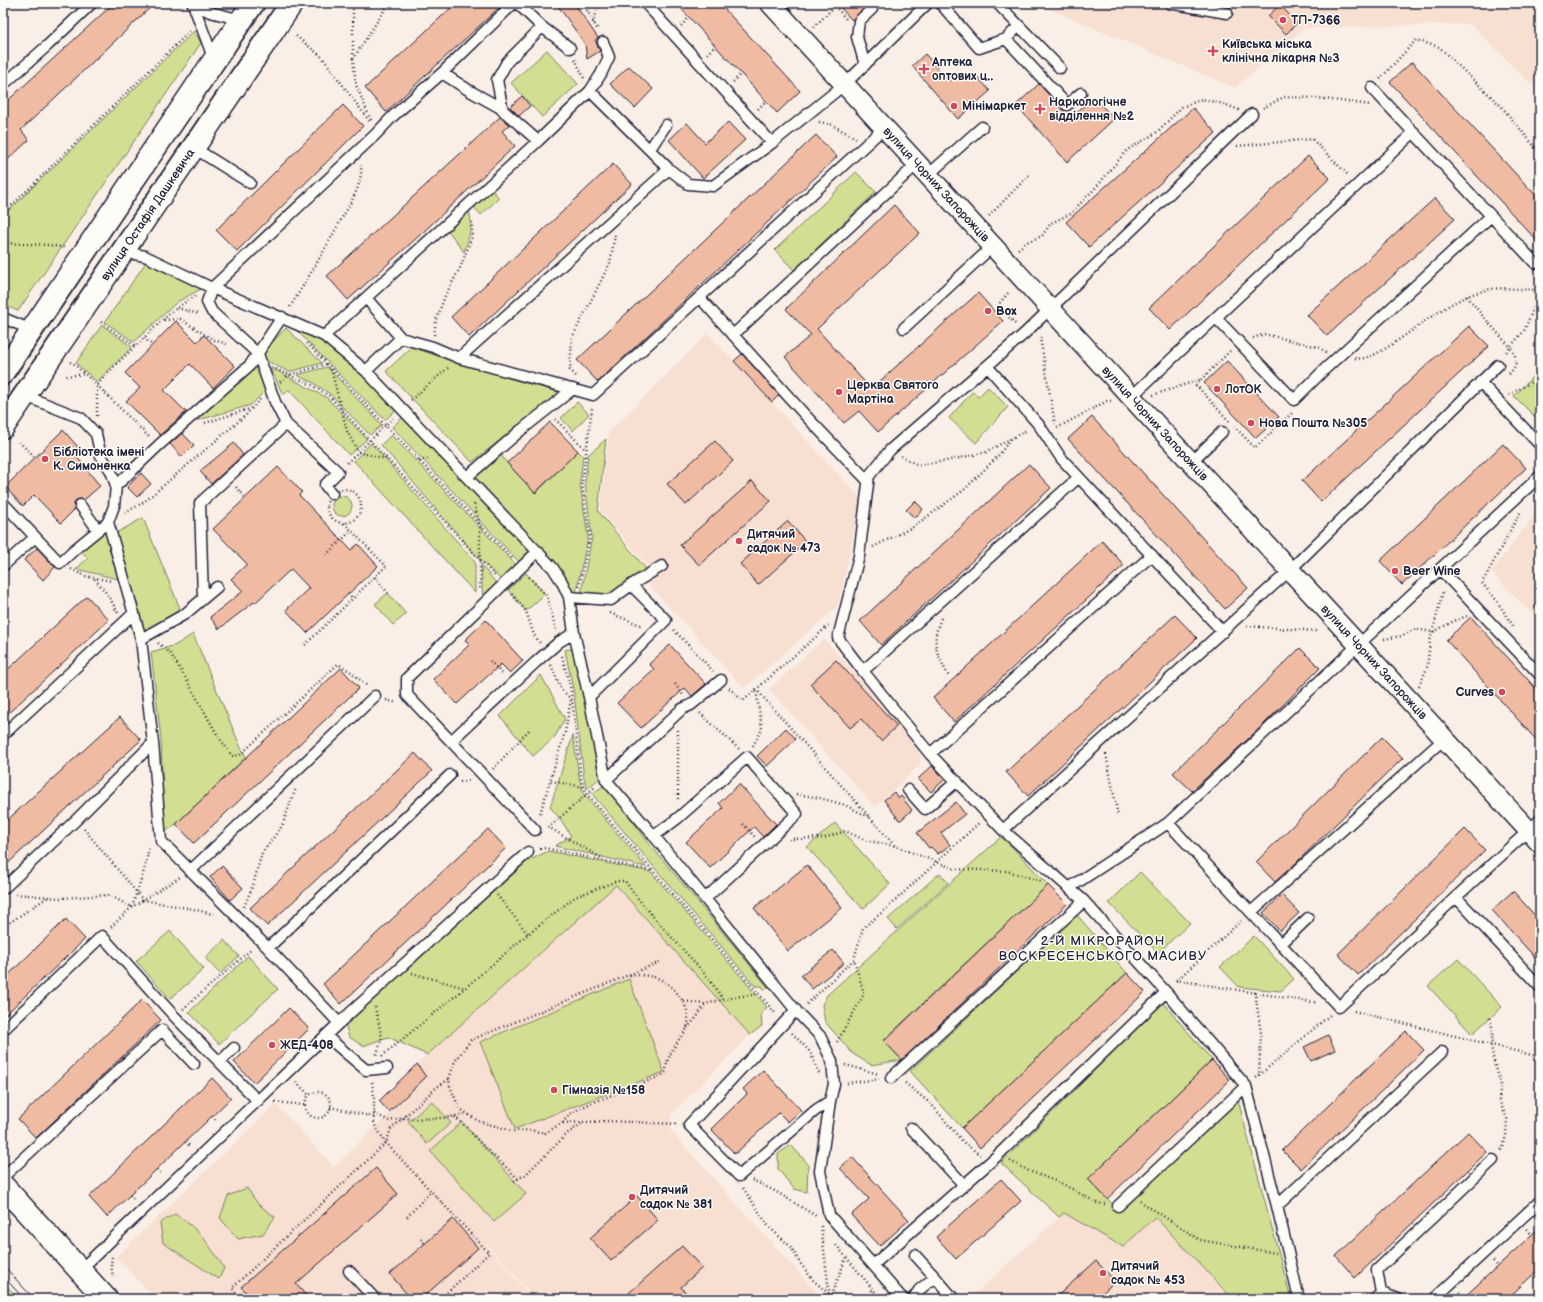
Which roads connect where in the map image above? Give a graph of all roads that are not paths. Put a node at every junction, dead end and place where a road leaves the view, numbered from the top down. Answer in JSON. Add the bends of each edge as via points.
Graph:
{"nodes":[{"id":1,"x":92,"y":3,"type":"edge"},
{"id":2,"x":193,"y":3,"type":"edge"},
{"id":3,"x":292,"y":3,"type":"edge"},
{"id":4,"x":515,"y":3,"type":"edge"},
{"id":5,"x":645,"y":3,"type":"edge"},
{"id":6,"x":770,"y":3,"type":"edge"},
{"id":7,"x":928,"y":3,"type":"edge"},
{"id":8,"x":940,"y":3,"type":"edge"},
{"id":9,"x":997,"y":3,"type":"edge"},
{"id":10,"x":1169,"y":3,"type":"edge"},
{"id":11,"x":872,"y":10,"type":"dead end"},
{"id":12,"x":248,"y":12,"type":"edge"},
{"id":13,"x":1227,"y":13,"type":"dead end"},
{"id":14,"x":1019,"y":26,"type":"junction"},
{"id":15,"x":542,"y":27,"type":"junction"},
{"id":16,"x":1006,"y":39,"type":"junction"},
{"id":17,"x":603,"y":42,"type":"road end"},
{"id":18,"x":570,"y":48,"type":"road end"},
{"id":19,"x":214,"y":60,"type":"junction"},
{"id":20,"x":865,"y":65,"type":"junction"},
{"id":21,"x":1060,"y":68,"type":"dead end"},
{"id":22,"x":442,"y":73,"type":"junction"},
{"id":23,"x":845,"y":84,"type":"junction"},
{"id":24,"x":3,"y":85,"type":"edge"},
{"id":25,"x":1372,"y":88,"type":"road end"},
{"id":26,"x":590,"y":91,"type":"junction"},
{"id":27,"x":1082,"y":92,"type":"dead end"},
{"id":28,"x":503,"y":111,"type":"junction"},
{"id":29,"x":1251,"y":114,"type":"road end"},
{"id":30,"x":666,"y":125,"type":"dead end"},
{"id":31,"x":982,"y":126,"type":"dead end"},
{"id":32,"x":884,"y":128,"type":"junction"},
{"id":33,"x":1414,"y":132,"type":"junction"},
{"id":34,"x":538,"y":141,"type":"junction"},
{"id":35,"x":772,"y":143,"type":"junction"},
{"id":36,"x":194,"y":148,"type":"junction"},
{"id":37,"x":650,"y":149,"type":"junction"},
{"id":38,"x":669,"y":169,"type":"junction"},
{"id":39,"x":922,"y":170,"type":"junction"},
{"id":40,"x":250,"y":182,"type":"dead end"},
{"id":41,"x":1491,"y":216,"type":"junction"},
{"id":42,"x":993,"y":246,"type":"junction"},
{"id":43,"x":123,"y":252,"type":"junction"},
{"id":44,"x":1535,"y":263,"type":"dead end"},
{"id":45,"x":212,"y":288,"type":"junction"},
{"id":46,"x":366,"y":298,"type":"junction"},
{"id":47,"x":700,"y":298,"type":"junction"},
{"id":48,"x":1050,"y":309,"type":"junction"},
{"id":49,"x":282,"y":317,"type":"junction"},
{"id":50,"x":3,"y":318,"type":"edge"},
{"id":51,"x":1216,"y":318,"type":"junction"},
{"id":52,"x":904,"y":328,"type":"dead end"},
{"id":53,"x":32,"y":330,"type":"junction"},
{"id":54,"x":733,"y":335,"type":"junction"},
{"id":55,"x":324,"y":336,"type":"junction"},
{"id":56,"x":401,"y":338,"type":"junction"},
{"id":57,"x":258,"y":354,"type":"junction"},
{"id":58,"x":459,"y":358,"type":"junction"},
{"id":59,"x":5,"y":363,"type":"edge"},
{"id":60,"x":1498,"y":365,"type":"dead end"},
{"id":61,"x":987,"y":366,"type":"junction"},
{"id":62,"x":366,"y":371,"type":"junction"},
{"id":63,"x":1480,"y":382,"type":"junction"},
{"id":64,"x":573,"y":389,"type":"junction"},
{"id":65,"x":1131,"y":397,"type":"junction"},
{"id":66,"x":24,"y":398,"type":"junction"},
{"id":67,"x":286,"y":424,"type":"junction"},
{"id":68,"x":3,"y":427,"type":"edge"},
{"id":69,"x":1222,"y":432,"type":"dead end"},
{"id":70,"x":1540,"y":445,"type":"edge"},
{"id":71,"x":1191,"y":462,"type":"junction"},
{"id":72,"x":1540,"y":476,"type":"edge"},
{"id":73,"x":467,"y":477,"type":"junction"},
{"id":74,"x":1079,"y":477,"type":"junction"},
{"id":75,"x":868,"y":481,"type":"junction"},
{"id":76,"x":116,"y":486,"type":"junction"},
{"id":77,"x":332,"y":494,"type":"road end"},
{"id":78,"x":3,"y":503,"type":"edge"},
{"id":79,"x":80,"y":505,"type":"dead end"},
{"id":80,"x":108,"y":522,"type":"junction"},
{"id":81,"x":98,"y":530,"type":"junction"},
{"id":82,"x":35,"y":537,"type":"junction"},
{"id":83,"x":538,"y":551,"type":"junction"},
{"id":84,"x":1152,"y":555,"type":"junction"},
{"id":85,"x":3,"y":566,"type":"edge"},
{"id":86,"x":662,"y":566,"type":"dead end"},
{"id":87,"x":1290,"y":570,"type":"junction"},
{"id":88,"x":1443,"y":571,"type":"junction"},
{"id":89,"x":631,"y":585,"type":"junction"},
{"id":90,"x":218,"y":587,"type":"dead end"},
{"id":91,"x":573,"y":597,"type":"junction"},
{"id":92,"x":203,"y":598,"type":"junction"},
{"id":93,"x":134,"y":613,"type":"junction"},
{"id":94,"x":1226,"y":628,"type":"junction"},
{"id":95,"x":574,"y":633,"type":"junction"},
{"id":96,"x":144,"y":637,"type":"junction"},
{"id":97,"x":1358,"y":645,"type":"junction"},
{"id":98,"x":863,"y":671,"type":"junction"},
{"id":99,"x":1540,"y":675,"type":"edge"},
{"id":100,"x":721,"y":680,"type":"road end"},
{"id":101,"x":375,"y":696,"type":"road end"},
{"id":102,"x":589,"y":697,"type":"junction"},
{"id":103,"x":3,"y":735,"type":"edge"},
{"id":104,"x":1444,"y":739,"type":"junction"},
{"id":105,"x":451,"y":741,"type":"junction"},
{"id":106,"x":153,"y":743,"type":"junction"},
{"id":107,"x":930,"y":754,"type":"junction"},
{"id":108,"x":450,"y":775,"type":"dead end"},
{"id":109,"x":606,"y":780,"type":"junction"},
{"id":110,"x":957,"y":781,"type":"junction"},
{"id":111,"x":908,"y":790,"type":"dead end"},
{"id":112,"x":1168,"y":823,"type":"junction"},
{"id":113,"x":535,"y":830,"type":"road end"},
{"id":114,"x":1003,"y":830,"type":"junction"},
{"id":115,"x":1536,"y":831,"type":"edge"},
{"id":116,"x":654,"y":836,"type":"junction"},
{"id":117,"x":528,"y":852,"type":"road end"},
{"id":118,"x":190,"y":871,"type":"junction"},
{"id":119,"x":1069,"y":888,"type":"junction"},
{"id":120,"x":8,"y":892,"type":"edge"},
{"id":121,"x":1456,"y":897,"type":"junction"},
{"id":122,"x":705,"y":900,"type":"junction"},
{"id":123,"x":1084,"y":901,"type":"junction"},
{"id":124,"x":1251,"y":912,"type":"junction"},
{"id":125,"x":1308,"y":918,"type":"dead end"},
{"id":126,"x":265,"y":944,"type":"junction"},
{"id":127,"x":1281,"y":944,"type":"junction"},
{"id":128,"x":1540,"y":987,"type":"edge"},
{"id":129,"x":1166,"y":992,"type":"junction"},
{"id":130,"x":797,"y":1011,"type":"junction"},
{"id":131,"x":339,"y":1023,"type":"junction"},
{"id":132,"x":3,"y":1030,"type":"edge"},
{"id":133,"x":326,"y":1036,"type":"junction"},
{"id":134,"x":234,"y":1048,"type":"dead end"},
{"id":135,"x":1442,"y":1052,"type":"dead end"},
{"id":136,"x":220,"y":1062,"type":"junction"},
{"id":137,"x":194,"y":1064,"type":"dead end"},
{"id":138,"x":387,"y":1068,"type":"dead end"},
{"id":139,"x":893,"y":1076,"type":"road end"},
{"id":140,"x":1246,"y":1086,"type":"junction"},
{"id":141,"x":258,"y":1100,"type":"junction"},
{"id":142,"x":830,"y":1101,"type":"junction"},
{"id":143,"x":911,"y":1128,"type":"dead end"},
{"id":144,"x":1492,"y":1160,"type":"road end"},
{"id":145,"x":3,"y":1177,"type":"edge"},
{"id":146,"x":964,"y":1185,"type":"junction"},
{"id":147,"x":3,"y":1186,"type":"edge"},
{"id":148,"x":1540,"y":1201,"type":"edge"},
{"id":149,"x":1118,"y":1206,"type":"road end"},
{"id":150,"x":1277,"y":1206,"type":"junction"},
{"id":151,"x":915,"y":1255,"type":"dead end"},
{"id":152,"x":873,"y":1265,"type":"junction"},
{"id":153,"x":80,"y":1270,"type":"junction"},
{"id":154,"x":349,"y":1271,"type":"dead end"},
{"id":155,"x":935,"y":1277,"type":"junction"},
{"id":156,"x":109,"y":1290,"type":"edge"},
{"id":157,"x":1378,"y":1296,"type":"edge"},
{"id":158,"x":375,"y":1299,"type":"edge"},
{"id":159,"x":903,"y":1299,"type":"edge"},
{"id":160,"x":913,"y":1299,"type":"edge"},
{"id":161,"x":954,"y":1299,"type":"edge"},
{"id":162,"x":1299,"y":1299,"type":"edge"},
{"id":163,"x":1398,"y":1299,"type":"edge"},
{"id":164,"x":1434,"y":1299,"type":"edge"}],
"edges":[{"from":1,"to":24,"type":"lane"},
{"from":2,"to":12,"type":"lane","via":[[210,12]]},
{"from":2,"to":19,"type":"lane"},
{"from":3,"to":36,"type":"street","name":"вулиця Остафія Дашкевича"},
{"from":4,"to":15,"type":"lane"},
{"from":4,"to":22,"type":"lane"},
{"from":5,"to":35,"type":"lane"},
{"from":6,"to":23,"type":"street","name":"вулиця Чорних Запорожців"},
{"from":7,"to":20,"type":"lane"},
{"from":8,"to":16,"type":"lane","via":[[979,48]]},
{"from":9,"to":14,"type":"lane"},
{"from":10,"to":13,"type":"lane"},
{"from":11,"to":20,"type":"lane","via":[[859,20],[856,37]]},
{"from":12,"to":19,"type":"street"},
{"from":14,"to":16,"type":"lane"},
{"from":14,"to":21,"type":"lane"},
{"from":15,"to":18,"type":"lane"},
{"from":15,"to":28,"type":"lane","via":[[507,62],[497,80]]},
{"from":16,"to":27,"type":"lane","via":[[1067,105]]},
{"from":17,"to":26,"type":"lane","via":[[609,57]]},
{"from":19,"to":53,"type":"street"},
{"from":20,"to":23,"type":"lane"},
{"from":22,"to":28,"type":"lane"},
{"from":22,"to":45,"type":"lane","via":[[393,116]]},
{"from":23,"to":32,"type":"street","name":"вулиця Чорних Запорожців"},
{"from":23,"to":35,"type":"lane"},
{"from":25,"to":33,"type":"lane"},
{"from":26,"to":34,"type":"lane"},
{"from":26,"to":37,"type":"lane"},
{"from":28,"to":34,"type":"lane"},
{"from":29,"to":48,"type":"lane"},
{"from":30,"to":37,"type":"lane"},
{"from":31,"to":39,"type":"lane"},
{"from":32,"to":39,"type":"street","name":"вулиця Чорних Запорожців"},
{"from":32,"to":47,"type":"lane"},
{"from":33,"to":41,"type":"lane"},
{"from":33,"to":51,"type":"lane"},
{"from":34,"to":46,"type":"lane"},
{"from":35,"to":38,"type":"lane","via":[[713,186],[688,184]]},
{"from":36,"to":40,"type":"lane"},
{"from":36,"to":43,"type":"street","name":"вулиця Остафія Дашкевича"},
{"from":37,"to":38,"type":"lane"},
{"from":38,"to":58,"type":"lane"},
{"from":39,"to":42,"type":"street","name":"вулиця Чорних Запорожців"},
{"from":39,"to":54,"type":"lane"},
{"from":41,"to":44,"type":"lane"},
{"from":41,"to":51,"type":"lane","via":[[1294,400]]},
{"from":42,"to":48,"type":"street","name":"вулиця Чорних Запорожців"},
{"from":42,"to":52,"type":"lane"},
{"from":43,"to":45,"type":"lane","via":[[145,256]]},
{"from":43,"to":66,"type":"street","name":"вулиця Остафія Дашкевича"},
{"from":45,"to":49,"type":"lane"},
{"from":45,"to":57,"type":"lane","via":[[207,302],[212,312]]},
{"from":46,"to":55,"type":"lane"},
{"from":46,"to":56,"type":"lane"},
{"from":47,"to":54,"type":"lane"},
{"from":47,"to":64,"type":"lane","via":[[593,395]]},
{"from":48,"to":61,"type":"lane"},
{"from":48,"to":65,"type":"street","name":"вулиця Чорних Запорожців"},
{"from":49,"to":55,"type":"lane"},
{"from":49,"to":57,"type":"lane"},
{"from":50,"to":53,"type":"lane"},
{"from":51,"to":65,"type":"lane"},
{"from":53,"to":59,"type":"street"},
{"from":54,"to":75,"type":"lane"},
{"from":55,"to":62,"type":"lane"},
{"from":56,"to":58,"type":"lane"},
{"from":56,"to":62,"type":"lane"},
{"from":57,"to":67,"type":"lane"},
{"from":57,"to":76,"type":"lane","via":[[250,365]]},
{"from":58,"to":64,"type":"lane"},
{"from":60,"to":63,"type":"lane"},
{"from":61,"to":74,"type":"lane","via":[[1039,425],[1061,458]]},
{"from":61,"to":75,"type":"lane","via":[[890,450],[869,476]]},
{"from":62,"to":73,"type":"lane"},
{"from":63,"to":70,"type":"lane"},
{"from":63,"to":87,"type":"lane"},
{"from":64,"to":73,"type":"lane"},
{"from":65,"to":71,"type":"street","name":"вулиця Чорних Запорожців"},
{"from":66,"to":68,"type":"street","name":"вулиця Остафія Дашкевича"},
{"from":66,"to":76,"type":"lane","via":[[28,397],[81,418],[96,434],[101,456],[111,471]]},
{"from":67,"to":77,"type":"lane","via":[[338,472],[325,484]]},
{"from":67,"to":92,"type":"lane","via":[[200,503]]},
{"from":69,"to":71,"type":"lane"},
{"from":71,"to":87,"type":"street","name":"вулиця Чорних Запорожців"},
{"from":72,"to":88,"type":"lane"},
{"from":73,"to":83,"type":"lane"},
{"from":74,"to":84,"type":"lane"},
{"from":74,"to":98,"type":"lane"},
{"from":75,"to":98,"type":"lane","via":[[859,556],[838,638]]},
{"from":76,"to":80,"type":"lane","via":[[114,506]]},
{"from":78,"to":82,"type":"lane"},
{"from":79,"to":81,"type":"lane"},
{"from":80,"to":81,"type":"lane"},
{"from":80,"to":93,"type":"lane"},
{"from":81,"to":82,"type":"lane","via":[[60,564]]},
{"from":82,"to":85,"type":"lane"},
{"from":83,"to":91,"type":"lane"},
{"from":83,"to":105,"type":"lane","via":[[407,678],[407,695]]},
{"from":84,"to":94,"type":"lane"},
{"from":84,"to":107,"type":"lane"},
{"from":86,"to":89,"type":"lane"},
{"from":87,"to":94,"type":"lane"},
{"from":87,"to":97,"type":"street","name":"вулиця Чорних Запорожців"},
{"from":88,"to":97,"type":"lane"},
{"from":88,"to":99,"type":"lane"},
{"from":89,"to":91,"type":"lane","via":[[611,600]]},
{"from":89,"to":102,"type":"lane","via":[[666,620]]},
{"from":90,"to":92,"type":"lane"},
{"from":91,"to":95,"type":"lane"},
{"from":92,"to":96,"type":"lane","via":[[185,614]]},
{"from":93,"to":96,"type":"lane"},
{"from":93,"to":103,"type":"lane"},
{"from":94,"to":114,"type":"lane"},
{"from":95,"to":102,"type":"lane"},
{"from":95,"to":105,"type":"lane","via":[[546,653]]},
{"from":96,"to":106,"type":"lane"},
{"from":97,"to":104,"type":"street","name":"вулиця Чорних Запорожців"},
{"from":97,"to":112,"type":"lane"},
{"from":98,"to":107,"type":"lane"},
{"from":100,"to":109,"type":"lane","via":[[678,713]]},
{"from":101,"to":118,"type":"lane"},
{"from":102,"to":109,"type":"lane"},
{"from":104,"to":115,"type":"street","name":"вулиця Чорних Запорожців"},
{"from":104,"to":124,"type":"lane"},
{"from":105,"to":113,"type":"lane"},
{"from":106,"to":118,"type":"lane","via":[[160,841]]},
{"from":106,"to":120,"type":"lane"},
{"from":107,"to":110,"type":"lane"},
{"from":108,"to":126,"type":"lane"},
{"from":109,"to":116,"type":"lane"},
{"from":110,"to":111,"type":"lane","via":[[925,809]]},
{"from":110,"to":114,"type":"lane"},
{"from":112,"to":119,"type":"lane"},
{"from":112,"to":124,"type":"lane"},
{"from":114,"to":119,"type":"lane"},
{"from":115,"to":121,"type":"lane"},
{"from":116,"to":122,"type":"lane"},
{"from":116,"to":122,"type":"lane","via":[[747,757],[797,814]]},
{"from":117,"to":131,"type":"lane"},
{"from":118,"to":126,"type":"lane"},
{"from":119,"to":123,"type":"lane"},
{"from":121,"to":127,"type":"lane","via":[[1339,1007]]},
{"from":121,"to":128,"type":"lane"},
{"from":122,"to":130,"type":"lane"},
{"from":123,"to":129,"type":"lane"},
{"from":123,"to":139,"type":"lane"},
{"from":124,"to":127,"type":"lane"},
{"from":125,"to":127,"type":"lane"},
{"from":126,"to":131,"type":"lane"},
{"from":129,"to":140,"type":"lane"},
{"from":129,"to":146,"type":"lane"},
{"from":130,"to":142,"type":"lane","via":[[820,1036],[832,1061],[834,1084]]},
{"from":130,"to":142,"type":"lane","via":[[689,1125],[740,1175]]},
{"from":131,"to":133,"type":"lane"},
{"from":132,"to":136,"type":"lane","via":[[102,936],[174,1016]]},
{"from":133,"to":138,"type":"lane","via":[[366,1070]]},
{"from":133,"to":141,"type":"lane"},
{"from":134,"to":136,"type":"lane"},
{"from":135,"to":150,"type":"lane"},
{"from":136,"to":141,"type":"lane"},
{"from":137,"to":145,"type":"lane","via":[[162,1030]]},
{"from":140,"to":149,"type":"lane"},
{"from":140,"to":150,"type":"lane"},
{"from":141,"to":153,"type":"lane"},
{"from":142,"to":152,"type":"lane","via":[[820,1171],[829,1215]]},
{"from":143,"to":146,"type":"lane"},
{"from":144,"to":157,"type":"lane","via":[[1377,1270]]},
{"from":146,"to":152,"type":"lane"},
{"from":147,"to":153,"type":"street"},
{"from":148,"to":164,"type":"lane"},
{"from":150,"to":162,"type":"lane"},
{"from":151,"to":155,"type":"lane"},
{"from":152,"to":159,"type":"lane"},
{"from":153,"to":156,"type":"street"},
{"from":154,"to":158,"type":"lane"},
{"from":155,"to":160,"type":"lane","via":[[919,1290]]},
{"from":155,"to":161,"type":"lane"},
{"from":157,"to":163,"type":"lane"}]}
